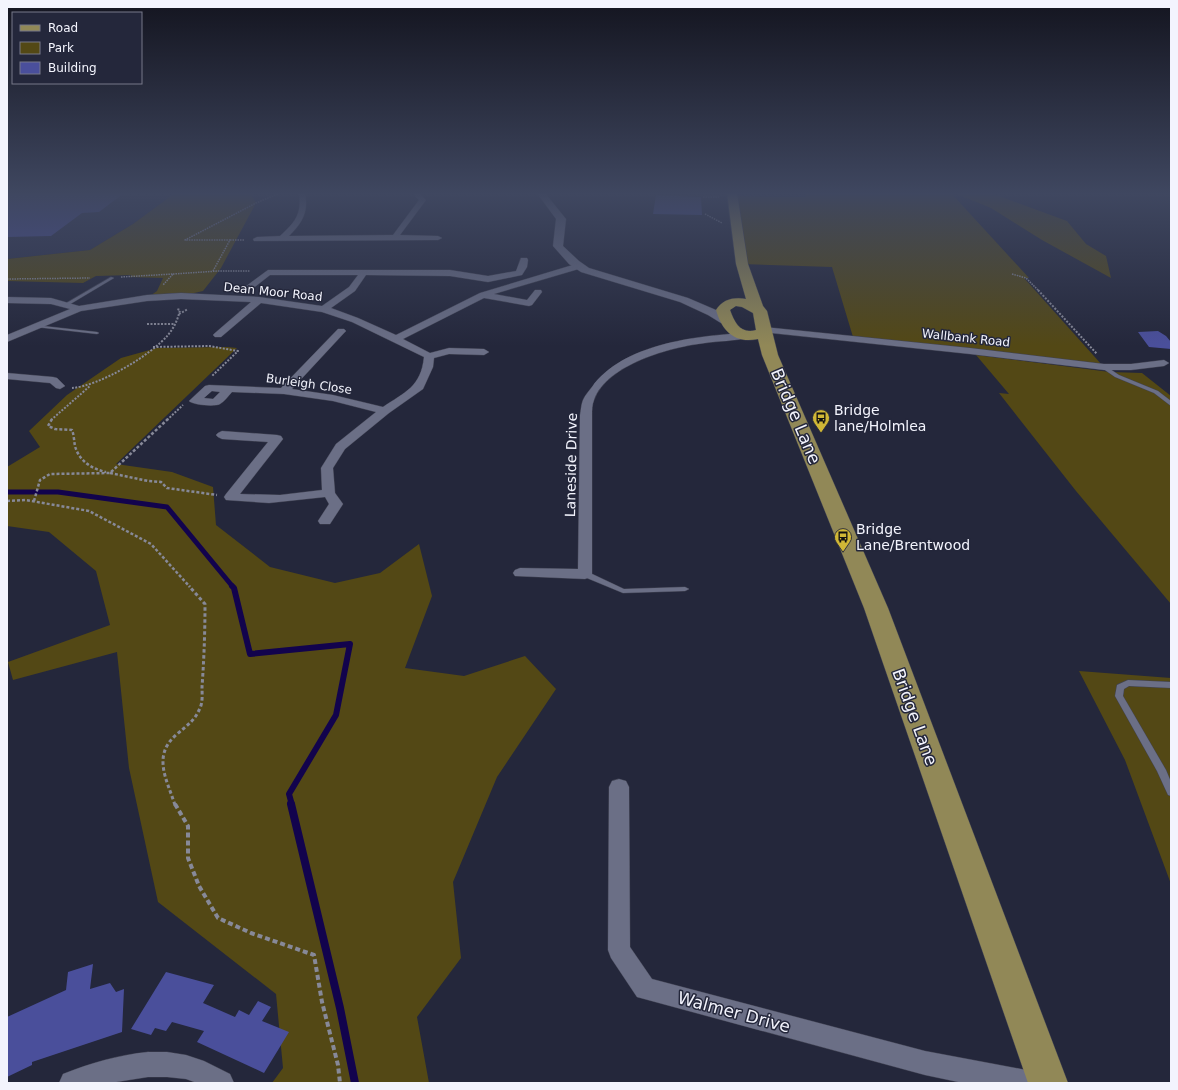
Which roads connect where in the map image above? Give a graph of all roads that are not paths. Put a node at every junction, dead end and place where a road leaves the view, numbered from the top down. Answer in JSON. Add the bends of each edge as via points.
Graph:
{"nodes":[{"id":1,"x":558,"y":244,"type":"edge"},
{"id":2,"x":739,"y":244,"type":"edge"},
{"id":3,"x":524,"y":260,"type":"dead end"},
{"id":4,"x":742,"y":261,"type":"junction"},
{"id":5,"x":584,"y":269,"type":"junction"},
{"id":6,"x":253,"y":271,"type":"road end"},
{"id":7,"x":363,"y":272,"type":"junction"},
{"id":8,"x":268,"y":273,"type":"junction"},
{"id":9,"x":112,"y":278,"type":"road end"},
{"id":10,"x":488,"y":279,"type":"junction"},
{"id":11,"x":249,"y":287,"type":"dead end"},
{"id":12,"x":538,"y":292,"type":"dead end"},
{"id":13,"x":483,"y":295,"type":"junction"},
{"id":14,"x":681,"y":299,"type":"junction"},
{"id":15,"x":7,"y":300,"type":"edge"},
{"id":16,"x":259,"y":300,"type":"junction"},
{"id":17,"x":732,"y":302,"type":"junction"},
{"id":18,"x":65,"y":305,"type":"junction"},
{"id":19,"x":756,"y":307,"type":"junction"},
{"id":20,"x":80,"y":309,"type":"junction"},
{"id":21,"x":324,"y":309,"type":"junction"},
{"id":22,"x":429,"y":313,"type":"dead end"},
{"id":23,"x":726,"y":322,"type":"junction"},
{"id":24,"x":36,"y":326,"type":"junction"},
{"id":25,"x":341,"y":331,"type":"dead end"},
{"id":26,"x":97,"y":333,"type":"dead end"},
{"id":27,"x":218,"y":335,"type":"dead end"},
{"id":28,"x":746,"y":336,"type":"junction"},
{"id":29,"x":7,"y":339,"type":"edge"},
{"id":30,"x":396,"y":339,"type":"junction"},
{"id":31,"x":701,"y":339,"type":"junction"},
{"id":32,"x":766,"y":339,"type":"junction"},
{"id":33,"x":484,"y":352,"type":"dead end"},
{"id":34,"x":429,"y":356,"type":"junction"},
{"id":35,"x":1164,"y":363,"type":"dead end"},
{"id":36,"x":1107,"y":367,"type":"junction"},
{"id":37,"x":7,"y":376,"type":"edge"},
{"id":38,"x":60,"y":386,"type":"road end"},
{"id":39,"x":229,"y":389,"type":"dead end"},
{"id":40,"x":284,"y":391,"type":"junction"},
{"id":41,"x":1171,"y":404,"type":"edge"},
{"id":42,"x":385,"y":411,"type":"junction"},
{"id":43,"x":222,"y":435,"type":"dead end"},
{"id":44,"x":329,"y":493,"type":"junction"},
{"id":45,"x":325,"y":521,"type":"dead end"},
{"id":46,"x":520,"y":573,"type":"dead end"},
{"id":47,"x":585,"y":574,"type":"junction"},
{"id":48,"x":685,"y":589,"type":"dead end"},
{"id":49,"x":1171,"y":685,"type":"edge"},
{"id":50,"x":619,"y":787,"type":"dead end"},
{"id":51,"x":1171,"y":792,"type":"edge"},
{"id":52,"x":72,"y":1083,"type":"edge"},
{"id":53,"x":221,"y":1083,"type":"edge"},
{"id":54,"x":1026,"y":1083,"type":"edge"},
{"id":55,"x":1048,"y":1083,"type":"edge"}],
"edges":[{"from":1,"to":5,"type":"street","via":[[571,260]]},
{"from":2,"to":4,"type":"main road"},
{"from":3,"to":10,"type":"street","via":[[524,267],[519,273]]},
{"from":4,"to":17,"type":"main road","via":[[741,292]]},
{"from":4,"to":19,"type":"main road"},
{"from":5,"to":13,"type":"street"},
{"from":5,"to":14,"type":"street","via":[[625,284]]},
{"from":6,"to":8,"type":"street"},
{"from":7,"to":8,"type":"street"},
{"from":7,"to":10,"type":"street","via":[[450,273]]},
{"from":7,"to":21,"type":"street","via":[[359,283]]},
{"from":8,"to":11,"type":"street"},
{"from":9,"to":18,"type":"lane"},
{"from":10,"to":22,"type":"street","via":[[482,284],[481,289]]},
{"from":12,"to":13,"type":"street","via":[[529,303]]},
{"from":13,"to":30,"type":"street"},
{"from":14,"to":17,"type":"street"},
{"from":14,"to":23,"type":"street","via":[[712,311]]},
{"from":15,"to":18,"type":"street","via":[[51,301]]},
{"from":16,"to":20,"type":"street","name":"Dean Moor Road","via":[[181,296],[147,298]]},
{"from":16,"to":21,"type":"street","name":"Dean Moor Road"},
{"from":16,"to":27,"type":"street"},
{"from":17,"to":19,"type":"main road"},
{"from":17,"to":23,"type":"main road","via":[[722,310]]},
{"from":18,"to":20,"type":"street"},
{"from":19,"to":32,"type":"main road","via":[[760,311]]},
{"from":20,"to":24,"type":"street","name":"Dean Moor Road"},
{"from":21,"to":30,"type":"street","name":"Dean Moor Road"},
{"from":23,"to":28,"type":"main road","name":"Bridge Lane","via":[[729,328]]},
{"from":23,"to":31,"type":"street","name":"Laneside Drive","via":[[723,329]]},
{"from":24,"to":26,"type":"lane"},
{"from":24,"to":29,"type":"street","name":"Dean Moor Road"},
{"from":25,"to":40,"type":"street"},
{"from":28,"to":31,"type":"street","name":"Laneside Drive"},
{"from":28,"to":32,"type":"main road","name":"Bridge Lane"},
{"from":28,"to":32,"type":"main road","via":[[758,335]]},
{"from":30,"to":34,"type":"street","name":"Dean Moor Road"},
{"from":31,"to":47,"type":"street","name":"Laneside Drive","via":[[629,361],[600,382],[589,398],[586,415]]},
{"from":32,"to":36,"type":"street","name":"Wallbank Road","via":[[970,351]]},
{"from":32,"to":55,"type":"main road","name":"Bridge Lane","via":[[876,608]]},
{"from":33,"to":34,"type":"street","via":[[449,351]]},
{"from":34,"to":42,"type":"street","via":[[428,367],[420,387]]},
{"from":35,"to":36,"type":"street","name":"Wallbank Road"},
{"from":36,"to":41,"type":"lane","via":[[1117,376],[1156,392]]},
{"from":37,"to":38,"type":"street","via":[[53,380]]},
{"from":39,"to":40,"type":"street","name":"Burleigh Close"},
{"from":40,"to":42,"type":"street","name":"Burleigh Close","via":[[333,398]]},
{"from":42,"to":44,"type":"street","via":[[340,447],[327,468]]},
{"from":43,"to":44,"type":"street","via":[[277,439],[230,497],[283,500]]},
{"from":44,"to":45,"type":"street","via":[[336,504]]},
{"from":46,"to":47,"type":"street"},
{"from":47,"to":48,"type":"lane","via":[[623,591]]},
{"from":49,"to":51,"type":"lane","via":[[1128,683],[1120,687],[1119,696]]},
{"from":50,"to":54,"type":"street","name":"Walmer Drive","via":[[619,950],[645,989],[925,1063]]},
{"from":52,"to":53,"type":"street","via":[[94,1074],[136,1064],[183,1065]]}]}
